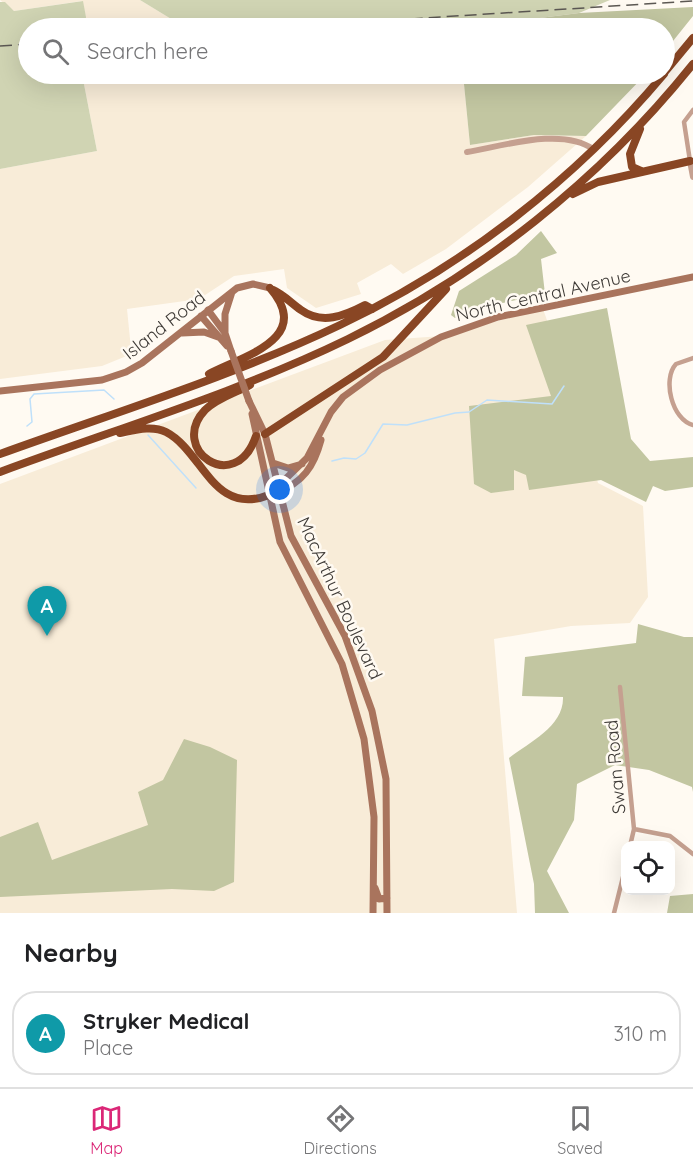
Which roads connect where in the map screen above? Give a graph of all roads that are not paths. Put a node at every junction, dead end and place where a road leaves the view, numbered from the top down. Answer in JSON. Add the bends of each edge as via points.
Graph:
{"nodes":[{"id":1,"x":693,"y":38,"type":"edge"},
{"id":2,"x":675,"y":60,"type":"edge"},
{"id":3,"x":693,"y":64,"type":"edge"},
{"id":4,"x":654,"y":84,"type":"edge"},
{"id":5,"x":693,"y":110,"type":"edge"},
{"id":6,"x":646,"y":117,"type":"junction"},
{"id":7,"x":593,"y":149,"type":"junction"},
{"id":8,"x":467,"y":152,"type":"dead end"},
{"id":9,"x":690,"y":161,"type":"junction"},
{"id":10,"x":641,"y":171,"type":"junction"},
{"id":11,"x":693,"y":177,"type":"edge"},
{"id":12,"x":559,"y":201,"type":"junction"},
{"id":13,"x":693,"y":277,"type":"edge"},
{"id":14,"x":457,"y":278,"type":"junction"},
{"id":15,"x":270,"y":288,"type":"junction"},
{"id":16,"x":234,"y":290,"type":"junction"},
{"id":17,"x":372,"y":309,"type":"junction"},
{"id":18,"x":208,"y":310,"type":"junction"},
{"id":19,"x":201,"y":316,"type":"junction"},
{"id":20,"x":180,"y":334,"type":"junction"},
{"id":21,"x":222,"y":335,"type":"junction"},
{"id":22,"x":693,"y":358,"type":"edge"},
{"id":23,"x":269,"y":373,"type":"junction"},
{"id":24,"x":177,"y":390,"type":"junction"},
{"id":25,"x":0,"y":391,"type":"edge"},
{"id":26,"x":325,"y":425,"type":"junction"},
{"id":27,"x":693,"y":425,"type":"edge"},
{"id":28,"x":102,"y":435,"type":"junction"},
{"id":29,"x":260,"y":435,"type":"junction"},
{"id":30,"x":0,"y":454,"type":"edge"},
{"id":31,"x":273,"y":463,"type":"junction"},
{"id":32,"x":304,"y":463,"type":"junction"},
{"id":33,"x":0,"y":472,"type":"edge"},
{"id":34,"x":279,"y":488,"type":"junction"},
{"id":35,"x":269,"y":495,"type":"junction"},
{"id":36,"x":620,"y":687,"type":"dead end"},
{"id":37,"x":374,"y":817,"type":"junction"},
{"id":38,"x":634,"y":829,"type":"junction"},
{"id":39,"x":631,"y":841,"type":"edge"},
{"id":40,"x":693,"y":854,"type":"edge"},
{"id":41,"x":388,"y":855,"type":"junction"},
{"id":42,"x":373,"y":862,"type":"junction"},
{"id":43,"x":621,"y":885,"type":"edge"},
{"id":44,"x":387,"y":898,"type":"junction"},
{"id":45,"x":373,"y":913,"type":"edge"},
{"id":46,"x":387,"y":913,"type":"edge"},
{"id":47,"x":614,"y":913,"type":"edge"}],
"edges":[{"from":1,"to":2,"type":"highway"},
{"from":3,"to":6,"type":"highway"},
{"from":4,"to":7,"type":"highway"},
{"from":5,"to":9,"type":"street","via":[[684,122]]},
{"from":6,"to":10,"type":"highway","via":[[629,158],[632,167]]},
{"from":6,"to":12,"type":"highway"},
{"from":7,"to":8,"type":"street","via":[[554,138]]},
{"from":7,"to":17,"type":"highway","via":[[488,237]]},
{"from":9,"to":10,"type":"highway"},
{"from":9,"to":11,"type":"street"},
{"from":10,"to":12,"type":"highway","via":[[598,182]]},
{"from":12,"to":14,"type":"highway"},
{"from":13,"to":26,"type":"main road","name":"North Central Avenue","via":[[456,330],[355,386],[336,404]]},
{"from":14,"to":23,"type":"highway","via":[[357,335]]},
{"from":14,"to":29,"type":"highway","via":[[383,357]]},
{"from":15,"to":16,"type":"main road","via":[[249,284]]},
{"from":15,"to":17,"type":"highway","via":[[316,317],[337,318],[365,305]]},
{"from":15,"to":24,"type":"highway","via":[[284,311],[276,336],[255,354]]},
{"from":16,"to":18,"type":"main road","name":"Island Road"},
{"from":16,"to":21,"type":"main road"},
{"from":17,"to":24,"type":"highway","via":[[295,345]]},
{"from":18,"to":19,"type":"main road","name":"Island Road"},
{"from":18,"to":21,"type":"main road","name":"MacArthur Boulevard"},
{"from":19,"to":20,"type":"main road","name":"Island Road"},
{"from":19,"to":21,"type":"main road","name":"MacArthur Boulevard"},
{"from":20,"to":21,"type":"main road"},
{"from":20,"to":25,"type":"main road","name":"Island Road","via":[[142,363],[117,376]]},
{"from":21,"to":29,"type":"main road","name":"MacArthur Boulevard","bridge":true},
{"from":22,"to":27,"type":"street","via":[[676,364],[670,378],[676,412],[680,419]]},
{"from":23,"to":28,"type":"highway"},
{"from":23,"to":29,"type":"highway","via":[[210,406],[200,417],[195,441],[210,462],[223,466],[243,459]]},
{"from":24,"to":30,"type":"highway"},
{"from":26,"to":32,"type":"main road","name":"North Central Avenue"},
{"from":26,"to":34,"type":"main road","name":"North Central Avenue","via":[[310,470],[292,487]]},
{"from":28,"to":33,"type":"highway"},
{"from":28,"to":35,"type":"highway","via":[[161,430],[174,438],[224,492],[245,498]]},
{"from":29,"to":31,"type":"main road","name":"MacArthur Boulevard"},
{"from":29,"to":35,"type":"main road","name":"MacArthur Boulevard"},
{"from":31,"to":32,"type":"main road","via":[[288,468]]},
{"from":31,"to":34,"type":"main road","name":"MacArthur Boulevard"},
{"from":32,"to":34,"type":"main road","name":"North Central Avenue"},
{"from":34,"to":35,"type":"main road","name":"North Central Avenue"},
{"from":34,"to":41,"type":"main road","name":"MacArthur Boulevard","via":[[293,542],[345,636],[364,684],[386,779]]},
{"from":35,"to":37,"type":"main road","name":"MacArthur Boulevard","via":[[283,551],[332,643],[350,688],[369,767]]},
{"from":36,"to":38,"type":"street","name":"Swan Road"},
{"from":37,"to":41,"type":"main road","via":[[377,853]]},
{"from":37,"to":42,"type":"main road","name":"MacArthur Boulevard"},
{"from":38,"to":39,"type":"street","name":"Swan Road"},
{"from":38,"to":40,"type":"street","via":[[670,836]]},
{"from":41,"to":44,"type":"main road","name":"MacArthur Boulevard"},
{"from":42,"to":44,"type":"main road","via":[[376,894],[379,899]]},
{"from":42,"to":45,"type":"main road","name":"MacArthur Boulevard"},
{"from":43,"to":47,"type":"street"},
{"from":44,"to":46,"type":"main road","name":"MacArthur Boulevard"}]}
